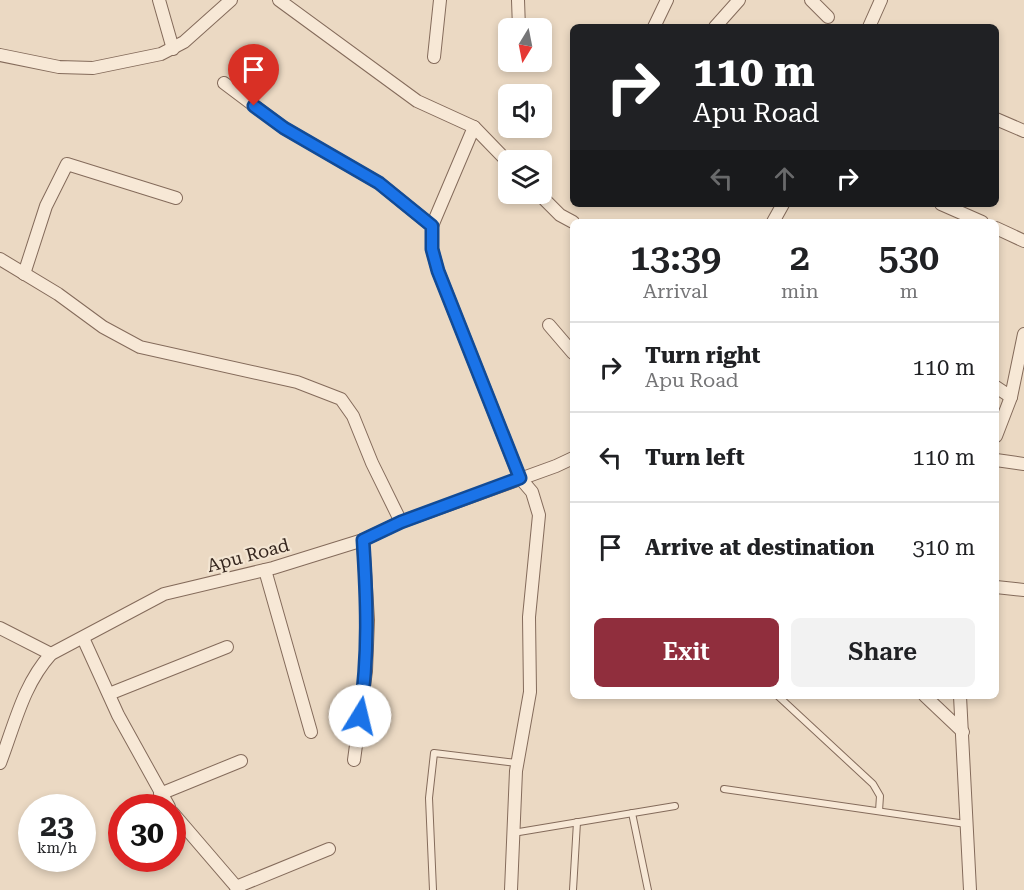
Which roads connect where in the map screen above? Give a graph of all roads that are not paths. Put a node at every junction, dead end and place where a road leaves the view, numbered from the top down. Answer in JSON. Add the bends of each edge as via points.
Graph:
{"nodes":[{"id":1,"x":159,"y":0,"type":"edge"},
{"id":2,"x":231,"y":0,"type":"edge"},
{"id":3,"x":279,"y":0,"type":"edge"},
{"id":4,"x":440,"y":0,"type":"edge"},
{"id":5,"x":518,"y":0,"type":"edge"},
{"id":6,"x":667,"y":0,"type":"edge"},
{"id":7,"x":739,"y":0,"type":"edge"},
{"id":8,"x":811,"y":0,"type":"edge"},
{"id":9,"x":882,"y":0,"type":"edge"},
{"id":10,"x":828,"y":17,"type":"dead end"},
{"id":11,"x":519,"y":18,"type":"edge"},
{"id":12,"x":655,"y":24,"type":"edge"},
{"id":13,"x":719,"y":24,"type":"edge"},
{"id":14,"x":870,"y":24,"type":"edge"},
{"id":15,"x":173,"y":49,"type":"junction"},
{"id":16,"x":0,"y":55,"type":"edge"},
{"id":17,"x":434,"y":57,"type":"dead end"},
{"id":18,"x":224,"y":83,"type":"dead end"},
{"id":19,"x":999,"y":120,"type":"edge"},
{"id":20,"x":474,"y":127,"type":"junction"},
{"id":21,"x":1024,"y":131,"type":"edge"},
{"id":22,"x":498,"y":152,"type":"edge"},
{"id":23,"x":177,"y":198,"type":"dead end"},
{"id":24,"x":549,"y":204,"type":"edge"},
{"id":25,"x":948,"y":207,"type":"edge"},
{"id":26,"x":975,"y":219,"type":"edge"},
{"id":27,"x":570,"y":220,"type":"edge"},
{"id":28,"x":432,"y":226,"type":"junction"},
{"id":29,"x":999,"y":229,"type":"edge"},
{"id":30,"x":1024,"y":241,"type":"edge"},
{"id":31,"x":0,"y":259,"type":"edge"},
{"id":32,"x":24,"y":274,"type":"junction"},
{"id":33,"x":549,"y":325,"type":"dead end"},
{"id":34,"x":1024,"y":334,"type":"edge"},
{"id":35,"x":570,"y":350,"type":"edge"},
{"id":36,"x":1020,"y":364,"type":"edge"},
{"id":37,"x":999,"y":389,"type":"edge"},
{"id":38,"x":1011,"y":397,"type":"junction"},
{"id":39,"x":999,"y":428,"type":"edge"},
{"id":40,"x":570,"y":459,"type":"edge"},
{"id":41,"x":999,"y":460,"type":"edge"},
{"id":42,"x":1024,"y":464,"type":"edge"},
{"id":43,"x":520,"y":478,"type":"junction"},
{"id":44,"x":401,"y":522,"type":"junction"},
{"id":45,"x":363,"y":540,"type":"junction"},
{"id":46,"x":265,"y":570,"type":"junction"},
{"id":47,"x":999,"y":587,"type":"edge"},
{"id":48,"x":1024,"y":590,"type":"edge"},
{"id":49,"x":0,"y":628,"type":"edge"},
{"id":50,"x":83,"y":638,"type":"junction"},
{"id":51,"x":227,"y":647,"type":"dead end"},
{"id":52,"x":51,"y":654,"type":"junction"},
{"id":53,"x":109,"y":694,"type":"junction"},
{"id":54,"x":781,"y":699,"type":"edge"},
{"id":55,"x":928,"y":699,"type":"edge"},
{"id":56,"x":960,"y":699,"type":"edge"},
{"id":57,"x":312,"y":732,"type":"dead end"},
{"id":58,"x":963,"y":732,"type":"junction"},
{"id":59,"x":354,"y":760,"type":"dead end"},
{"id":60,"x":241,"y":761,"type":"dead end"},
{"id":61,"x":0,"y":763,"type":"edge"},
{"id":62,"x":518,"y":763,"type":"junction"},
{"id":63,"x":724,"y":789,"type":"dead end"},
{"id":64,"x":160,"y":794,"type":"joint"},
{"id":65,"x":675,"y":806,"type":"dead end"},
{"id":66,"x":879,"y":811,"type":"junction"},
{"id":67,"x":632,"y":813,"type":"junction"},
{"id":68,"x":577,"y":822,"type":"junction"},
{"id":69,"x":966,"y":824,"type":"junction"},
{"id":70,"x":186,"y":828,"type":"edge"},
{"id":71,"x":513,"y":833,"type":"junction"},
{"id":72,"x":329,"y":849,"type":"dead end"},
{"id":73,"x":237,"y":888,"type":"edge"},
{"id":74,"x":433,"y":890,"type":"edge"},
{"id":75,"x":510,"y":890,"type":"edge"},
{"id":76,"x":573,"y":890,"type":"edge"},
{"id":77,"x":648,"y":890,"type":"edge"},
{"id":78,"x":970,"y":890,"type":"edge"}],
"edges":[{"from":1,"to":15,"type":"street"},
{"from":2,"to":15,"type":"street"},
{"from":3,"to":20,"type":"street","via":[[417,101]]},
{"from":4,"to":17,"type":"street"},
{"from":5,"to":11,"type":"street"},
{"from":6,"to":12,"type":"street"},
{"from":7,"to":13,"type":"street"},
{"from":8,"to":10,"type":"street"},
{"from":9,"to":14,"type":"street"},
{"from":15,"to":16,"type":"street","via":[[93,68],[59,67]]},
{"from":18,"to":28,"type":"street","via":[[284,128],[379,183]]},
{"from":19,"to":21,"type":"street"},
{"from":20,"to":22,"type":"street"},
{"from":20,"to":28,"type":"street"},
{"from":23,"to":32,"type":"street","via":[[67,164],[46,206]]},
{"from":24,"to":27,"type":"street"},
{"from":25,"to":26,"type":"street"},
{"from":28,"to":43,"type":"street","via":[[432,249],[438,271]]},
{"from":29,"to":30,"type":"street"},
{"from":31,"to":32,"type":"street"},
{"from":32,"to":44,"type":"street","via":[[140,347],[297,382],[341,399],[353,416]]},
{"from":33,"to":35,"type":"street"},
{"from":34,"to":36,"type":"street"},
{"from":36,"to":38,"type":"street"},
{"from":37,"to":38,"type":"street"},
{"from":38,"to":39,"type":"street"},
{"from":40,"to":43,"type":"street","name":"Apu Road"},
{"from":41,"to":42,"type":"street"},
{"from":43,"to":44,"type":"street","name":"Apu Road"},
{"from":43,"to":62,"type":"street","via":[[532,492],[539,515],[529,617],[530,692]]},
{"from":44,"to":45,"type":"street","name":"Apu Road"},
{"from":45,"to":46,"type":"street","name":"Apu Road"},
{"from":45,"to":59,"type":"street","via":[[369,620]]},
{"from":46,"to":50,"type":"street","name":"Apu Road","via":[[164,594]]},
{"from":46,"to":57,"type":"street"},
{"from":47,"to":48,"type":"street"},
{"from":49,"to":52,"type":"street"},
{"from":50,"to":52,"type":"street","name":"Apu Road"},
{"from":50,"to":53,"type":"street"},
{"from":51,"to":53,"type":"street"},
{"from":52,"to":61,"type":"street","name":"Apu Road","via":[[27,689]]},
{"from":53,"to":64,"type":"street"},
{"from":54,"to":66,"type":"lane","via":[[873,784],[880,796]]},
{"from":55,"to":58,"type":"street"},
{"from":56,"to":58,"type":"street"},
{"from":58,"to":69,"type":"street"},
{"from":60,"to":64,"type":"street"},
{"from":62,"to":71,"type":"street"},
{"from":62,"to":74,"type":"lane","via":[[435,753],[429,798]]},
{"from":63,"to":66,"type":"lane"},
{"from":65,"to":67,"type":"lane"},
{"from":66,"to":69,"type":"lane"},
{"from":67,"to":68,"type":"lane"},
{"from":67,"to":77,"type":"lane"},
{"from":68,"to":71,"type":"lane"},
{"from":68,"to":76,"type":"lane"},
{"from":69,"to":78,"type":"street"},
{"from":70,"to":73,"type":"street"},
{"from":71,"to":75,"type":"street"},
{"from":72,"to":73,"type":"street"}]}
